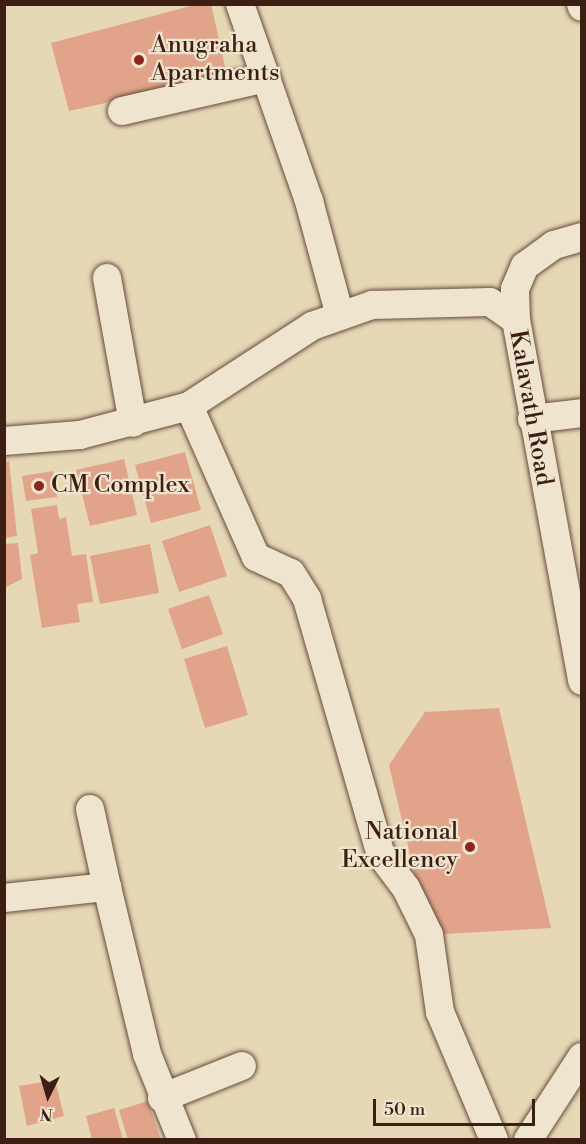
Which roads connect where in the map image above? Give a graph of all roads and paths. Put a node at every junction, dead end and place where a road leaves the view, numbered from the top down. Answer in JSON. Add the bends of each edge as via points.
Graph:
{"nodes":[{"id":1,"x":240,"y":4,"type":"edge"},
{"id":2,"x":266,"y":78,"type":"junction"},
{"id":3,"x":122,"y":111,"type":"dead end"},
{"id":4,"x":582,"y":237,"type":"edge"},
{"id":5,"x":107,"y":278,"type":"dead end"},
{"id":6,"x":340,"y":316,"type":"junction"},
{"id":7,"x":516,"y":320,"type":"junction"},
{"id":8,"x":189,"y":406,"type":"junction"},
{"id":9,"x":582,"y":413,"type":"edge"},
{"id":10,"x":532,"y":419,"type":"junction"},
{"id":11,"x":133,"y":423,"type":"junction"},
{"id":12,"x":4,"y":441,"type":"edge"},
{"id":13,"x":582,"y":681,"type":"edge"},
{"id":14,"x":90,"y":809,"type":"dead end"},
{"id":15,"x":107,"y":887,"type":"junction"},
{"id":16,"x":4,"y":898,"type":"edge"},
{"id":17,"x":582,"y":1056,"type":"edge"},
{"id":18,"x":242,"y":1066,"type":"dead end"},
{"id":19,"x":162,"y":1098,"type":"junction"},
{"id":20,"x":182,"y":1140,"type":"edge"},
{"id":21,"x":494,"y":1140,"type":"edge"},
{"id":22,"x":528,"y":1140,"type":"edge"}],
"edges":[{"from":1,"to":2,"type":"street"},
{"from":2,"to":3,"type":"street"},
{"from":2,"to":6,"type":"street","via":[[309,201]]},
{"from":4,"to":7,"type":"street","via":[[554,245],[525,266],[515,289]]},
{"from":5,"to":11,"type":"street"},
{"from":6,"to":7,"type":"street","name":"Kalavath Road","via":[[372,305],[439,299],[490,302]]},
{"from":6,"to":8,"type":"street","name":"Kalavath Road","via":[[312,326]]},
{"from":7,"to":10,"type":"street","name":"Kalavath Road"},
{"from":8,"to":11,"type":"street","name":"Kalavath Road"},
{"from":8,"to":21,"type":"street","via":[[256,557],[291,573],[308,599],[381,855],[406,888],[429,935],[440,1012]]},
{"from":9,"to":10,"type":"street"},
{"from":10,"to":13,"type":"street","name":"Kalavath Road"},
{"from":11,"to":12,"type":"street","name":"Kalavath Road"},
{"from":14,"to":15,"type":"street"},
{"from":15,"to":16,"type":"street"},
{"from":15,"to":19,"type":"street"},
{"from":17,"to":22,"type":"street"},
{"from":18,"to":19,"type":"street"},
{"from":19,"to":20,"type":"street"}]}
